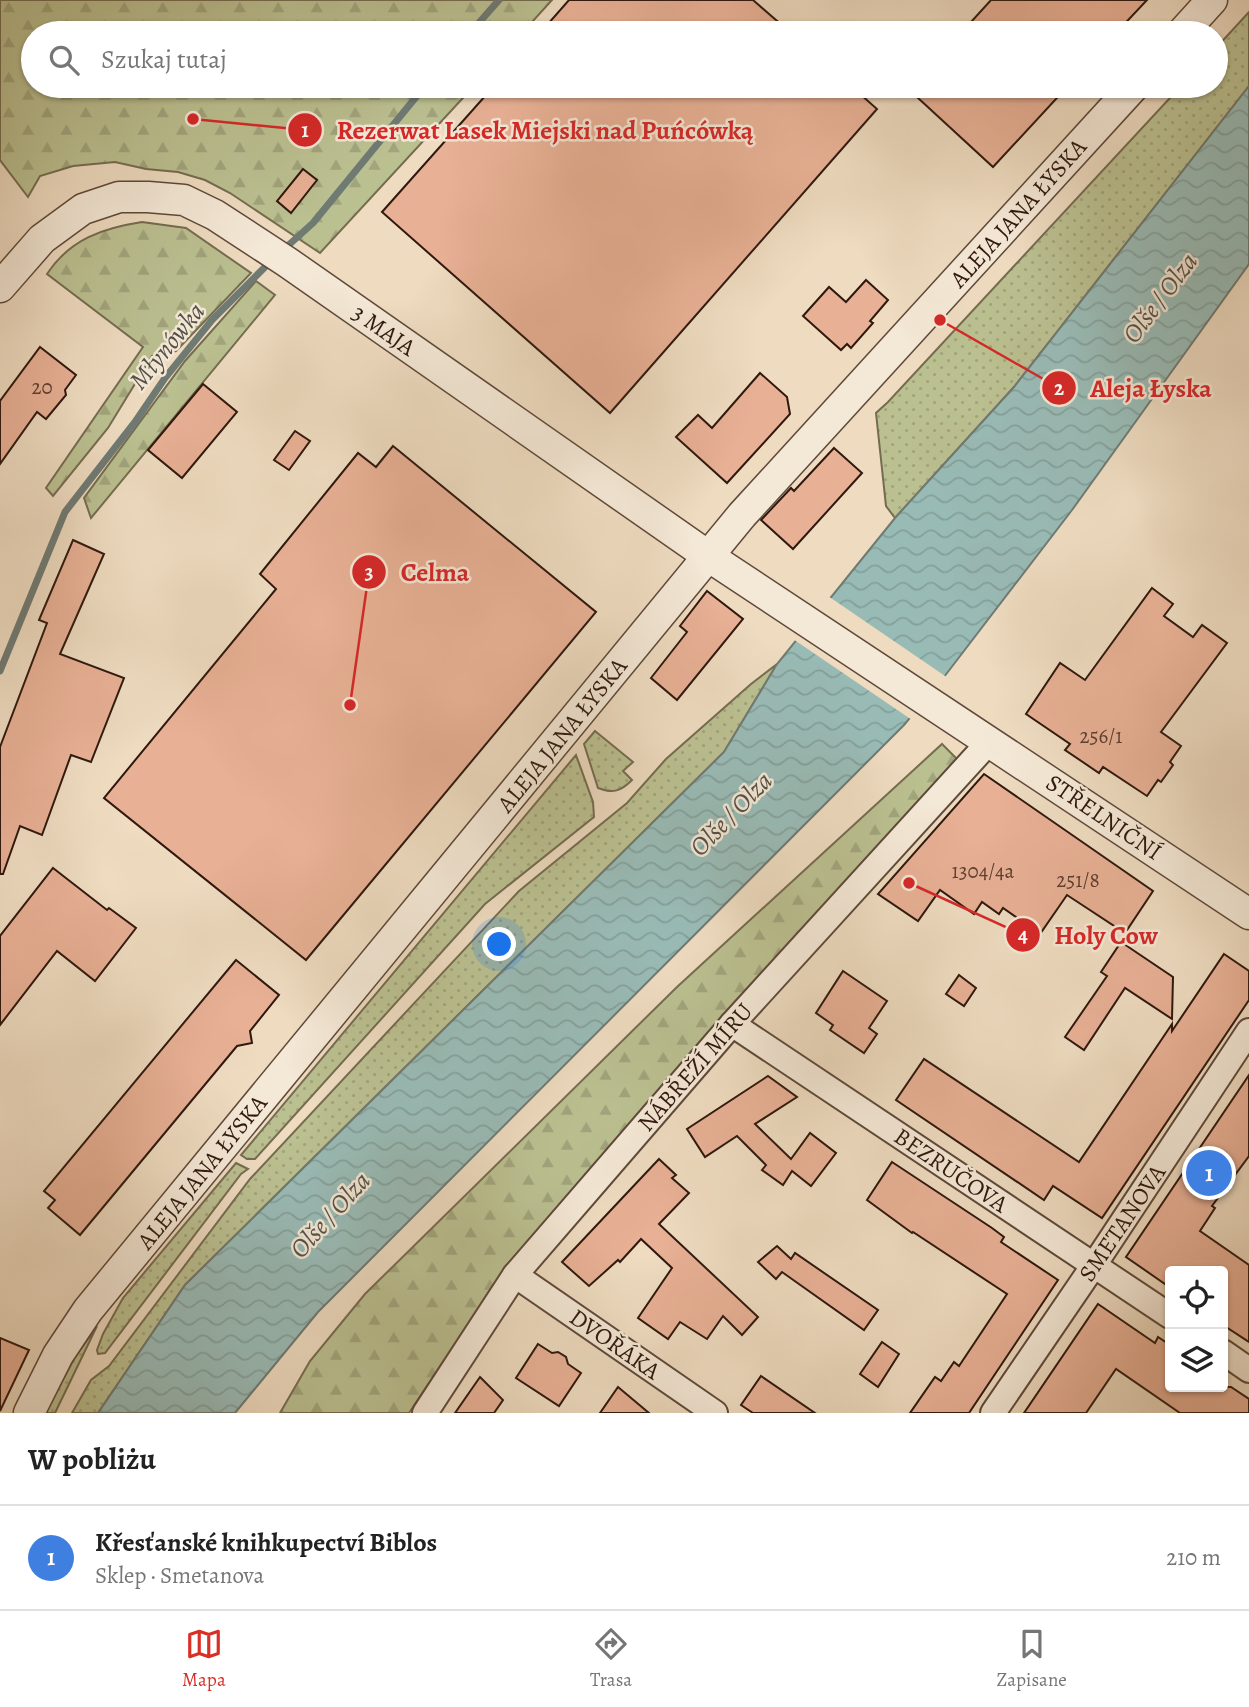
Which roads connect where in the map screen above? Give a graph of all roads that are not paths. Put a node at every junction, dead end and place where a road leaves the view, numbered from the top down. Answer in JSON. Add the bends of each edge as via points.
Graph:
{"nodes":[{"id":1,"x":1212,"y":0,"type":"edge"},
{"id":2,"x":1193,"y":21,"type":"edge"},
{"id":3,"x":1123,"y":98,"type":"edge"},
{"id":4,"x":0,"y":287,"type":"edge"},
{"id":5,"x":708,"y":556,"type":"junction"},
{"id":6,"x":959,"y":721,"type":"joint"},
{"id":7,"x":990,"y":741,"type":"junction"},
{"id":8,"x":1249,"y":914,"type":"edge"},
{"id":9,"x":732,"y":1024,"type":"junction"},
{"id":10,"x":1249,"y":1031,"type":"edge"},
{"id":11,"x":1094,"y":1265,"type":"junction"},
{"id":12,"x":514,"y":1275,"type":"junction"},
{"id":13,"x":1165,"y":1313,"type":"edge"},
{"id":14,"x":1228,"y":1355,"type":"edge"},
{"id":15,"x":1249,"y":1370,"type":"edge"},
{"id":16,"x":29,"y":1413,"type":"edge"},
{"id":17,"x":425,"y":1413,"type":"edge"},
{"id":18,"x":715,"y":1413,"type":"edge"},
{"id":19,"x":993,"y":1413,"type":"edge"}],
"edges":[{"from":1,"to":2,"type":"street"},
{"from":3,"to":5,"type":"street","name":"ALEJA JANA ŁYSKA"},
{"from":4,"to":5,"type":"street","name":"3 MAJA","via":[[42,239],[83,209],[119,197],[184,200],[230,224]]},
{"from":5,"to":6,"type":"street","name":"3 MAJA"},
{"from":5,"to":16,"type":"street","name":"ALEJA JANA ŁYSKA","via":[[88,1310],[58,1355]]},
{"from":6,"to":7,"type":"street","name":"STŘELNIČNÍ"},
{"from":7,"to":8,"type":"street","name":"STŘELNIČNÍ"},
{"from":7,"to":9,"type":"street","name":"NÁBŘEŽÍ MÍRU"},
{"from":9,"to":11,"type":"street","name":"BEZRUČOVA"},
{"from":9,"to":12,"type":"street","name":"NÁBŘEŽÍ MÍRU"},
{"from":10,"to":11,"type":"street","name":"SMETANOVA"},
{"from":11,"to":13,"type":"street","name":"BEZRUČOVA"},
{"from":11,"to":19,"type":"street","name":"SMETANOVA"},
{"from":12,"to":17,"type":"street","name":"NÁBŘEŽÍ MÍRU"},
{"from":12,"to":18,"type":"street","name":"DVOŘÁKA"},
{"from":14,"to":15,"type":"street"}]}
